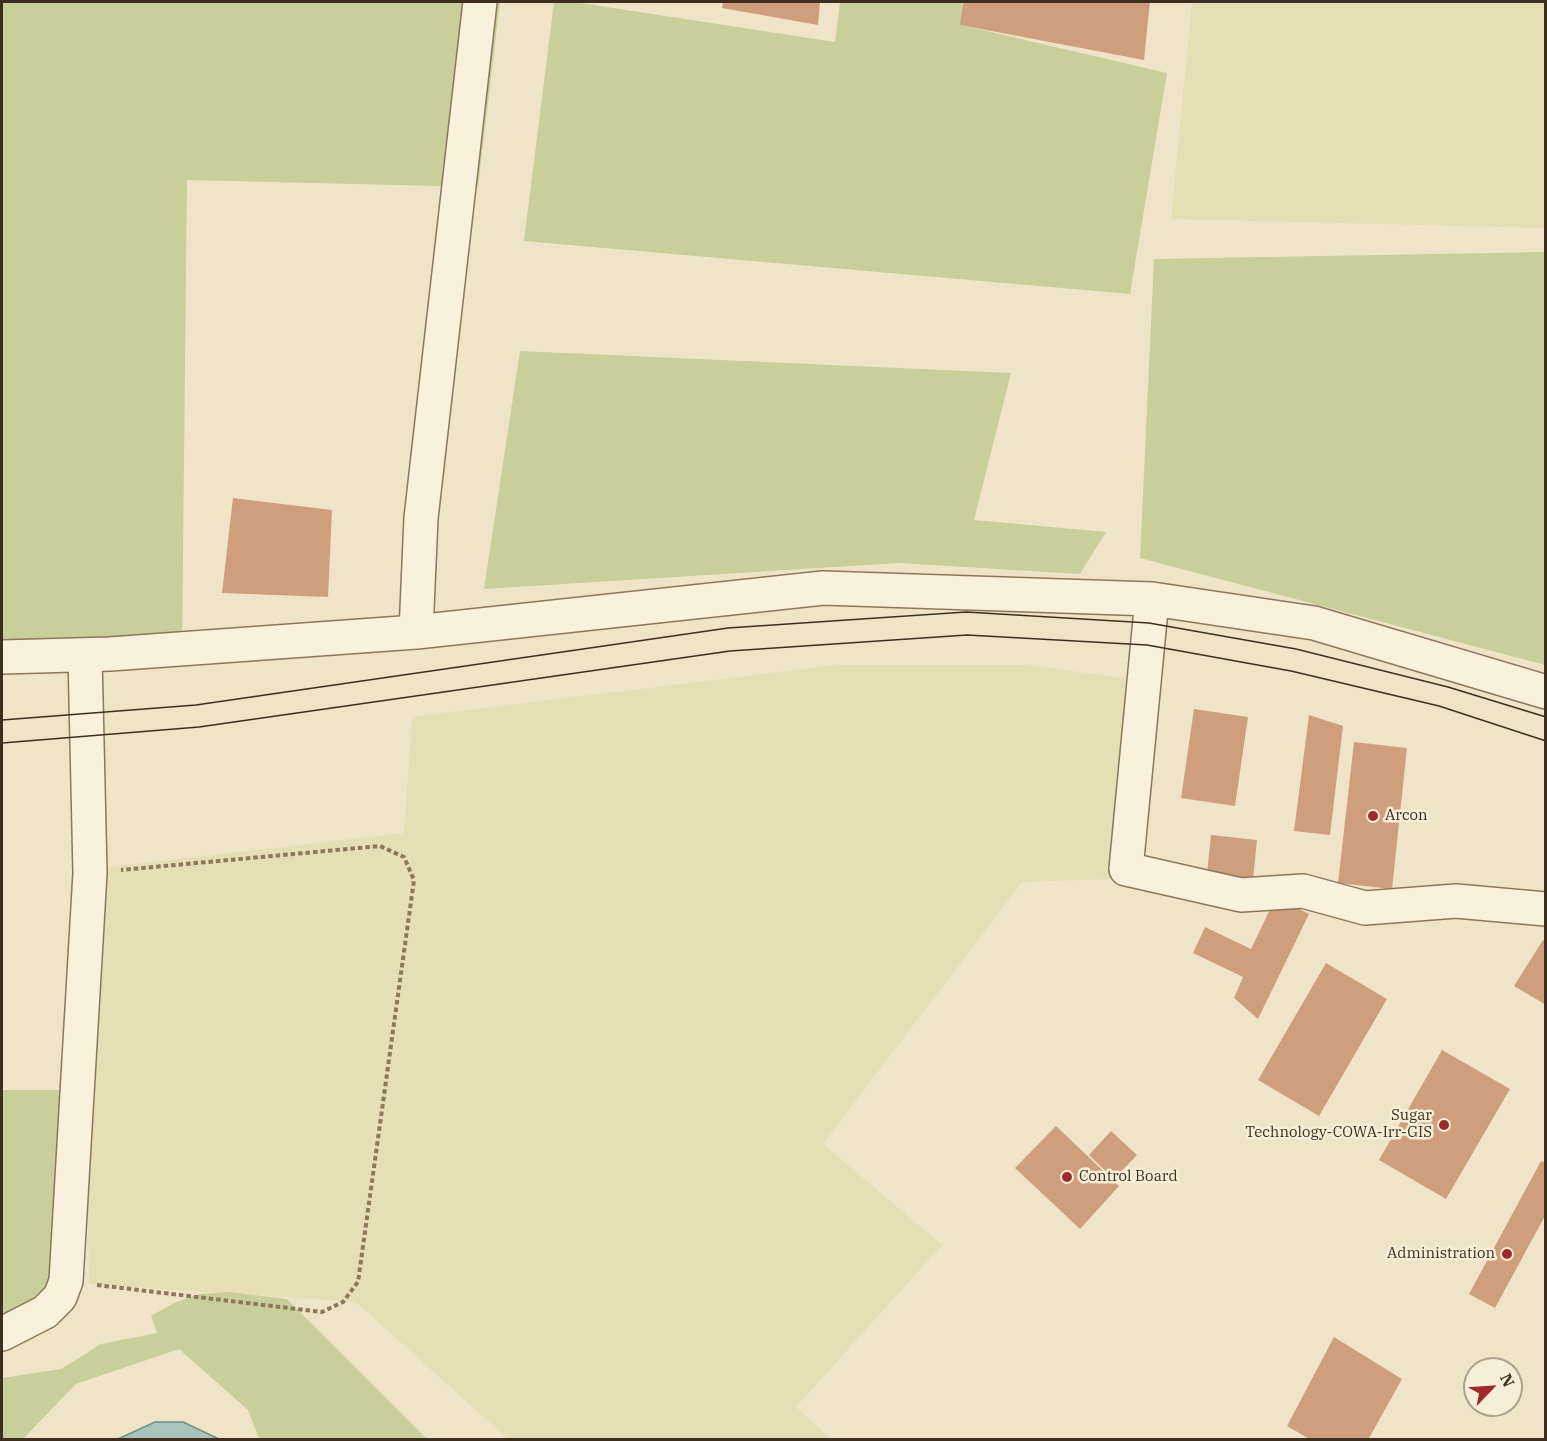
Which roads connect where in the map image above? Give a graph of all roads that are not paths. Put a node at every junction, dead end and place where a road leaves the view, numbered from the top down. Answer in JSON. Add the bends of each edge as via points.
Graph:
{"nodes":[{"id":1,"x":480,"y":2,"type":"edge"},
{"id":2,"x":1152,"y":599,"type":"junction"},
{"id":3,"x":416,"y":632,"type":"junction"},
{"id":4,"x":85,"y":655,"type":"junction"},
{"id":5,"x":2,"y":657,"type":"edge"},
{"id":6,"x":1545,"y":692,"type":"edge"},
{"id":7,"x":1545,"y":909,"type":"edge"},
{"id":8,"x":2,"y":1334,"type":"edge"}],
"edges":[{"from":1,"to":3,"type":"street","via":[[421,518]]},
{"from":2,"to":3,"type":"street","via":[[823,588]]},
{"from":2,"to":6,"type":"street","via":[[1314,623]]},
{"from":2,"to":7,"type":"street","via":[[1125,869],[1241,895],[1303,891],[1365,908],[1456,901]]},
{"from":3,"to":4,"type":"street"},
{"from":4,"to":5,"type":"street"},
{"from":4,"to":8,"type":"street","via":[[90,873],[66,1281],[60,1297],[45,1312]]}]}
